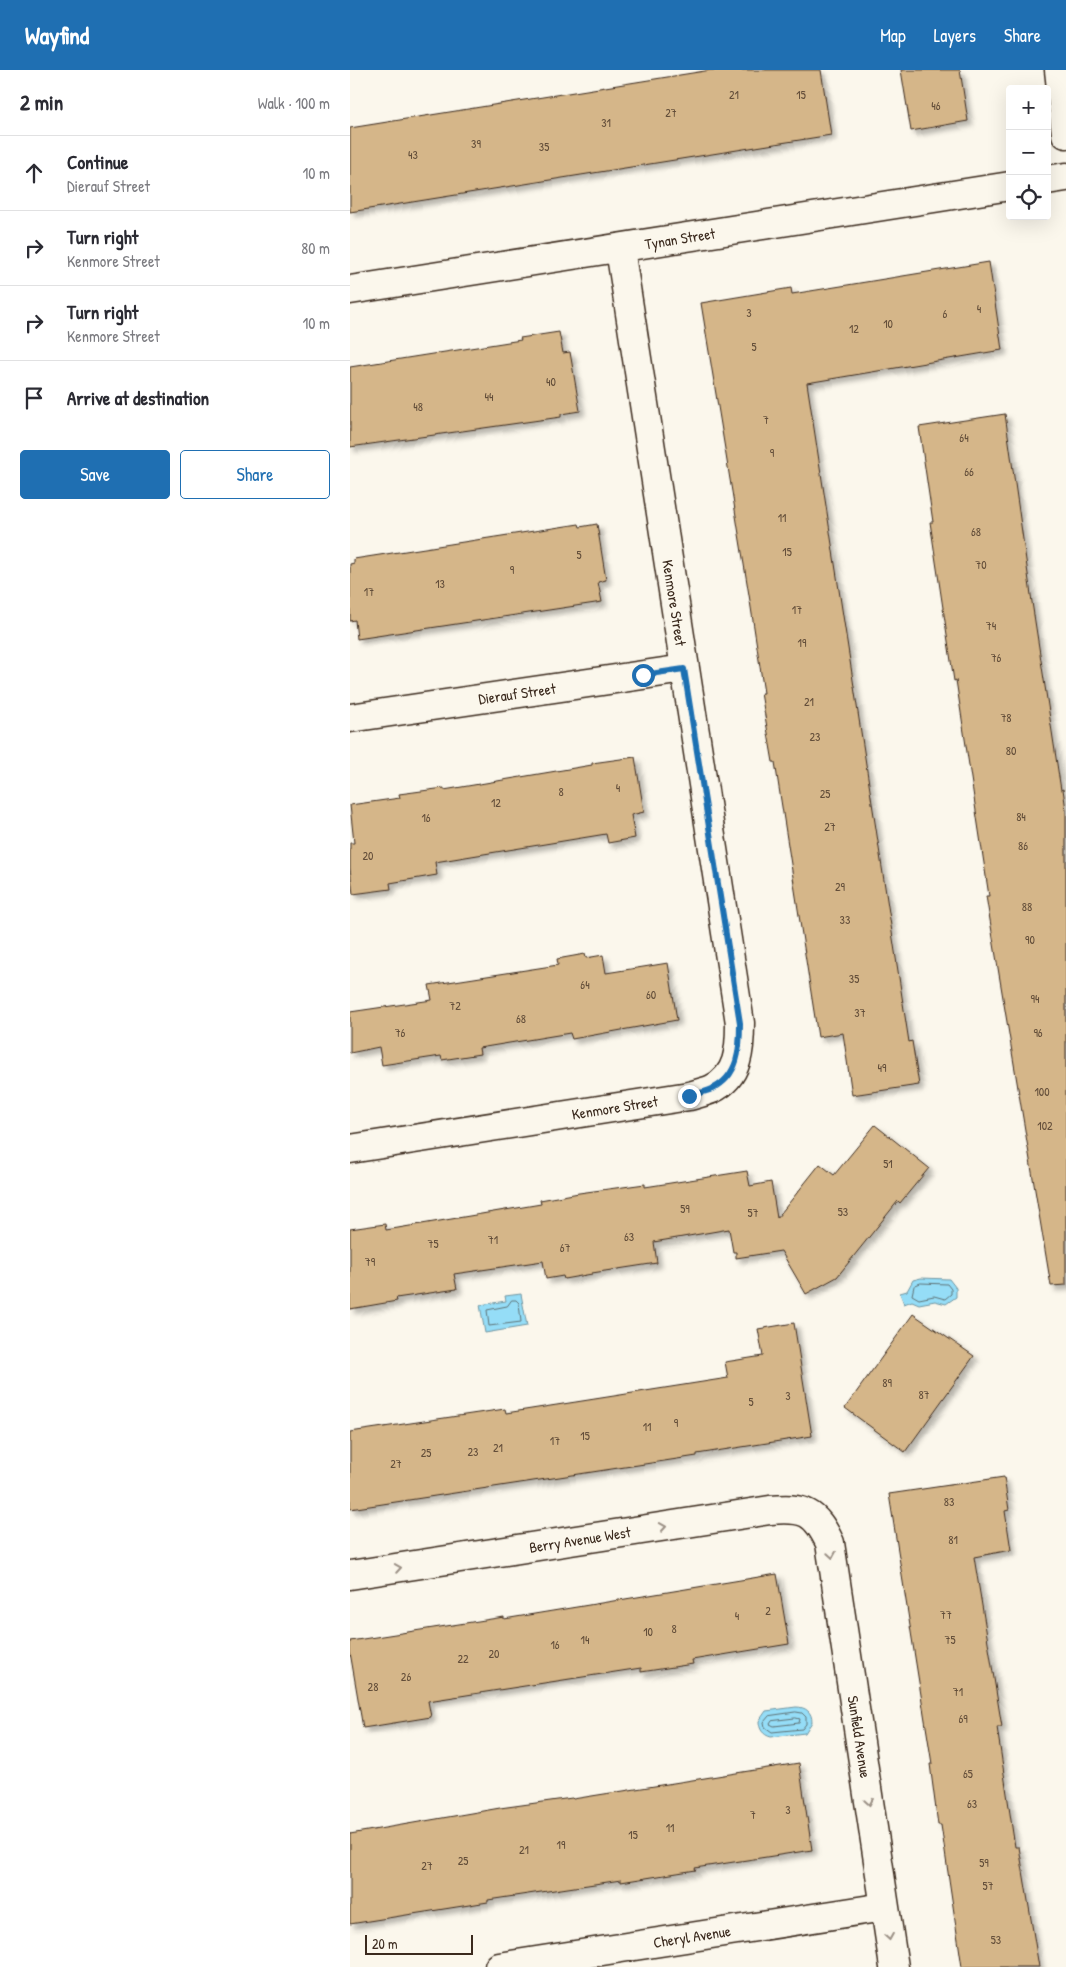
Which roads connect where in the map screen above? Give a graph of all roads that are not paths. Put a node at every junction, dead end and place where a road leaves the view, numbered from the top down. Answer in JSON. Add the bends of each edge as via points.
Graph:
{"nodes":[{"id":1,"x":1059,"y":70,"type":"edge"},
{"id":2,"x":1066,"y":134,"type":"edge"},
{"id":3,"x":1066,"y":177,"type":"edge"},
{"id":4,"x":1051,"y":179,"type":"edge"},
{"id":5,"x":1006,"y":187,"type":"edge"},
{"id":6,"x":620,"y":249,"type":"junction"},
{"id":7,"x":350,"y":290,"type":"edge"},
{"id":8,"x":684,"y":669,"type":"junction"},
{"id":9,"x":350,"y":718,"type":"edge"},
{"id":10,"x":350,"y":1149,"type":"edge"},
{"id":11,"x":809,"y":1513,"type":"joint"},
{"id":12,"x":350,"y":1575,"type":"edge"},
{"id":13,"x":884,"y":1907,"type":"junction"},
{"id":14,"x":499,"y":1967,"type":"edge"},
{"id":15,"x":894,"y":1967,"type":"edge"}],
"edges":[{"from":1,"to":2,"type":"street"},
{"from":3,"to":4,"type":"street"},
{"from":5,"to":6,"type":"street","name":"Tynan Street"},
{"from":6,"to":7,"type":"street","name":"Tynan Street"},
{"from":6,"to":8,"type":"street","name":"Kenmore Street"},
{"from":8,"to":9,"type":"street","name":"Dierauf Street"},
{"from":8,"to":10,"type":"street","name":"Kenmore Street","via":[[740,1023],[740,1050],[731,1073],[713,1089],[689,1096]]},
{"from":12,"to":11,"type":"street","name":"Berry Avenue West","one_way":true,"via":[[770,1510],[792,1509]]},
{"from":11,"to":13,"type":"street","name":"Sunfield Avenue","one_way":true,"via":[[822,1526],[830,1543]]},
{"from":13,"to":14,"type":"street","name":"Cheryl Avenue"},
{"from":13,"to":15,"type":"street","name":"Sunfield Avenue","one_way":true}]}
